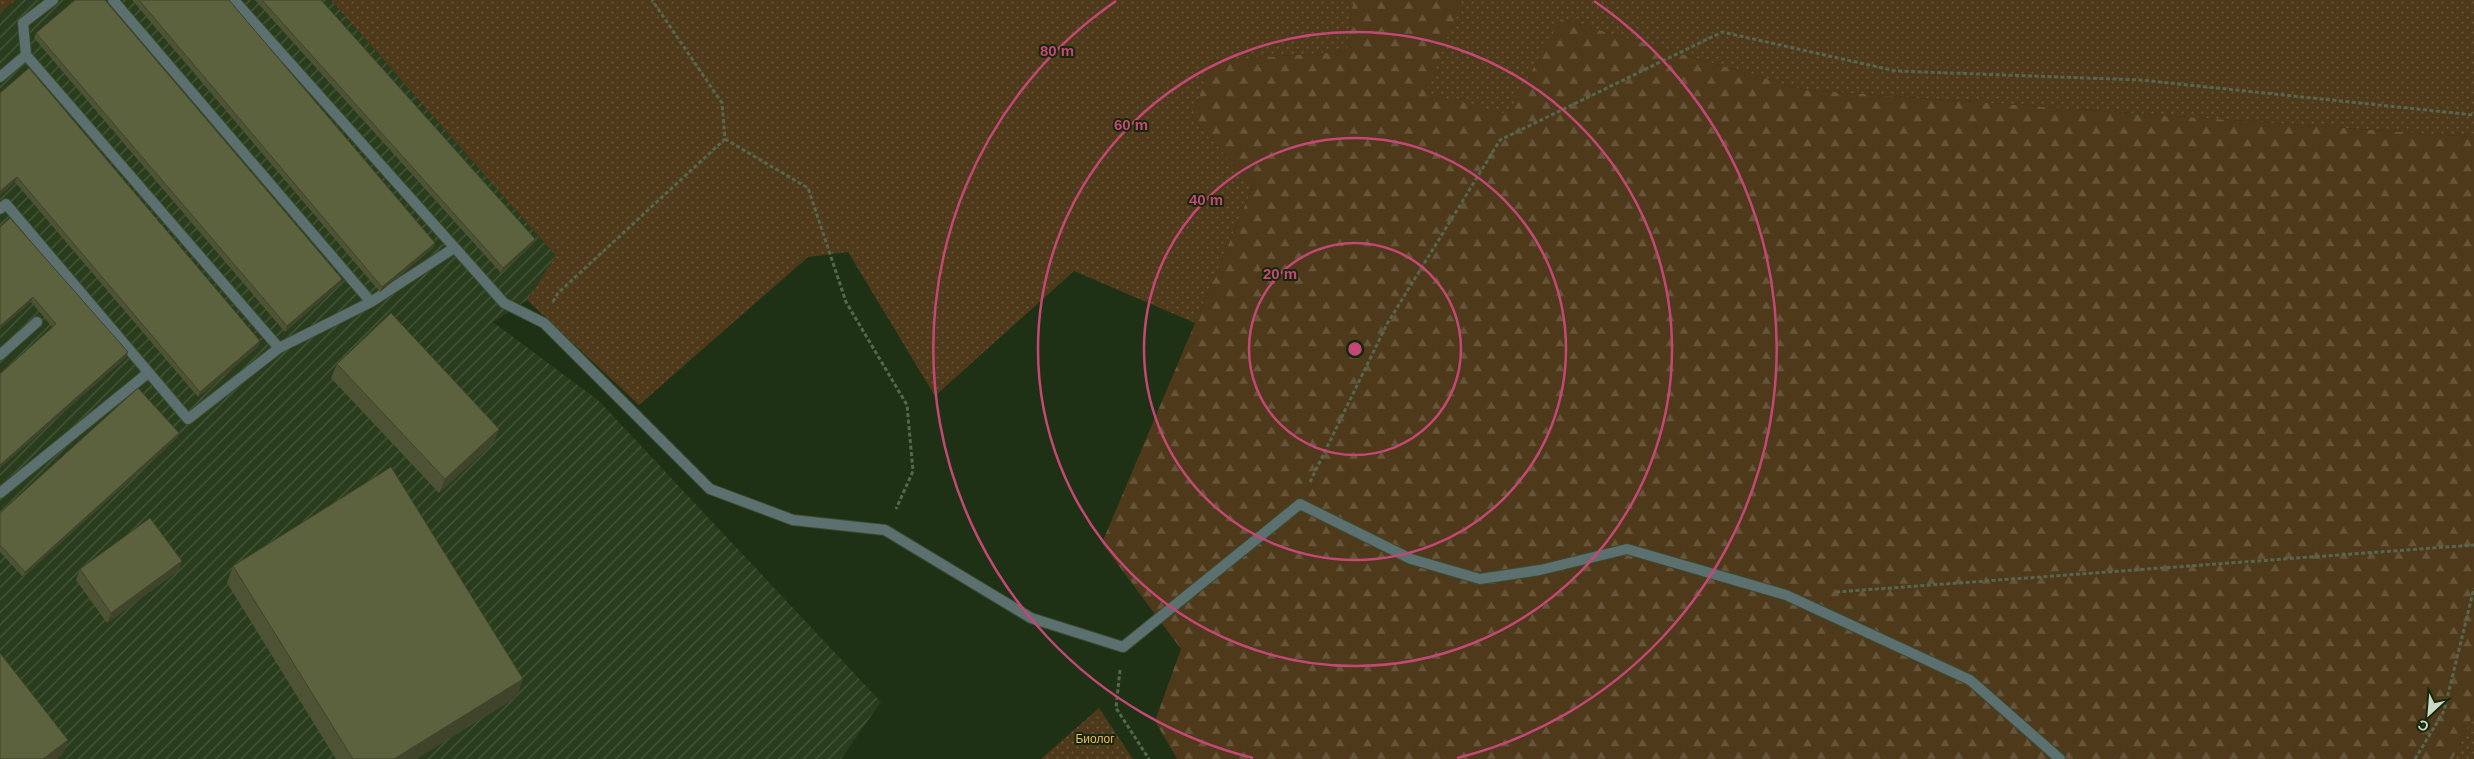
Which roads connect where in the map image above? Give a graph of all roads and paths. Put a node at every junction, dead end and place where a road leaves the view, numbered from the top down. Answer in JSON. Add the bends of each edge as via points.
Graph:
{"nodes":[{"id":1,"x":53,"y":0,"type":"edge"},
{"id":2,"x":113,"y":0,"type":"edge"},
{"id":3,"x":234,"y":0,"type":"edge"},
{"id":4,"x":652,"y":0,"type":"edge"},
{"id":5,"x":26,"y":55,"type":"junction"},
{"id":6,"x":0,"y":77,"type":"edge"},
{"id":7,"x":2474,"y":114,"type":"edge"},
{"id":8,"x":724,"y":139,"type":"junction"},
{"id":9,"x":0,"y":209,"type":"edge"},
{"id":10,"x":454,"y":248,"type":"junction"},
{"id":11,"x":372,"y":302,"type":"junction"},
{"id":12,"x":37,"y":322,"type":"dead end"},
{"id":13,"x":544,"y":323,"type":"junction"},
{"id":14,"x":279,"y":348,"type":"junction"},
{"id":15,"x":0,"y":355,"type":"edge"},
{"id":16,"x":148,"y":373,"type":"junction"},
{"id":17,"x":0,"y":493,"type":"edge"},
{"id":18,"x":1300,"y":504,"type":"junction"},
{"id":19,"x":885,"y":530,"type":"junction"},
{"id":20,"x":2474,"y":544,"type":"edge"},
{"id":21,"x":2474,"y":588,"type":"edge"},
{"id":22,"x":1826,"y":592,"type":"dead end"},
{"id":23,"x":1123,"y":647,"type":"junction"},
{"id":24,"x":1149,"y":759,"type":"edge"},
{"id":25,"x":2060,"y":759,"type":"edge"},
{"id":26,"x":2415,"y":759,"type":"edge"}],
"edges":[{"from":1,"to":5,"type":"lane","via":[[23,23]]},
{"from":2,"to":11,"type":"lane"},
{"from":3,"to":10,"type":"lane"},
{"from":4,"to":8,"type":"path","via":[[722,104]]},
{"from":5,"to":6,"type":"lane"},
{"from":5,"to":14,"type":"lane"},
{"from":7,"to":18,"type":"path","via":[[2141,80],[1896,72],[1722,32],[1500,140],[1387,324]]},
{"from":8,"to":13,"type":"path","via":[[558,293]]},
{"from":8,"to":19,"type":"path","via":[[808,188],[846,302],[907,405],[913,471]]},
{"from":9,"to":16,"type":"lane","via":[[6,204]]},
{"from":10,"to":11,"type":"lane"},
{"from":10,"to":13,"type":"lane","via":[[504,302]]},
{"from":11,"to":14,"type":"lane"},
{"from":12,"to":15,"type":"lane"},
{"from":13,"to":19,"type":"lane","via":[[710,489],[793,520]]},
{"from":14,"to":16,"type":"lane","via":[[188,419]]},
{"from":16,"to":17,"type":"lane"},
{"from":18,"to":23,"type":"lane"},
{"from":18,"to":25,"type":"lane","via":[[1411,559],[1480,579],[1540,570],[1627,549],[1786,595],[1970,680]]},
{"from":19,"to":23,"type":"lane","via":[[1031,618]]},
{"from":20,"to":22,"type":"path"},
{"from":21,"to":26,"type":"path","via":[[2444,711]]},
{"from":23,"to":24,"type":"path","via":[[1116,708]]}]}
